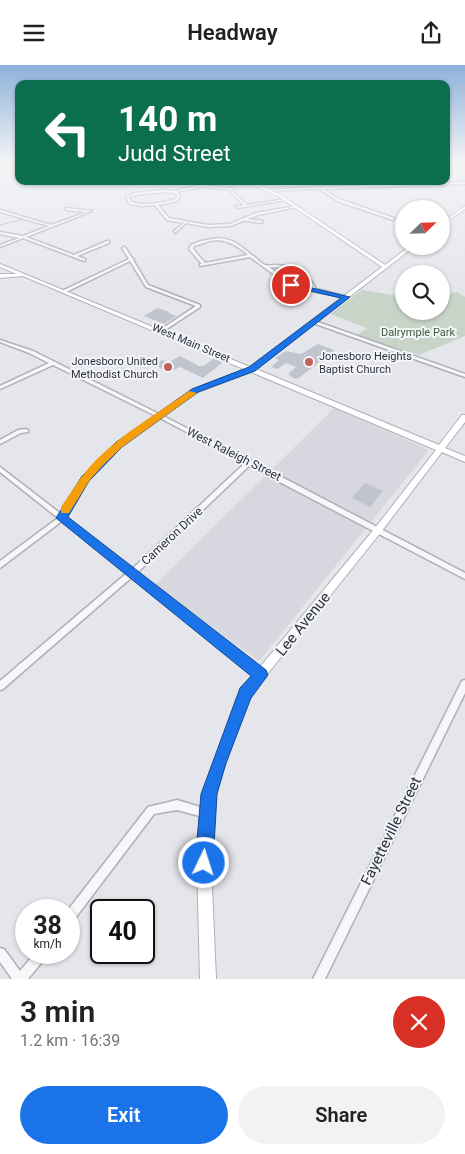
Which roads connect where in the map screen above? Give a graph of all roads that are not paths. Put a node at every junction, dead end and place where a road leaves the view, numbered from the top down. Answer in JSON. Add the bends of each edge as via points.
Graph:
{"nodes":[{"id":1,"x":157,"y":205,"type":"edge"},
{"id":2,"x":246,"y":205,"type":"edge"},
{"id":3,"x":292,"y":205,"type":"edge"},
{"id":4,"x":351,"y":205,"type":"edge"},
{"id":5,"x":238,"y":207,"type":"dead end"},
{"id":6,"x":296,"y":207,"type":"junction"},
{"id":7,"x":465,"y":207,"type":"edge"},
{"id":8,"x":66,"y":209,"type":"dead end"},
{"id":9,"x":0,"y":211,"type":"edge"},
{"id":10,"x":450,"y":218,"type":"edge"},
{"id":11,"x":247,"y":219,"type":"junction"},
{"id":12,"x":393,"y":219,"type":"dead end"},
{"id":13,"x":262,"y":222,"type":"dead end"},
{"id":14,"x":184,"y":223,"type":"junction"},
{"id":15,"x":51,"y":226,"type":"junction"},
{"id":16,"x":175,"y":232,"type":"dead end"},
{"id":17,"x":0,"y":233,"type":"edge"},
{"id":18,"x":21,"y":237,"type":"junction"},
{"id":19,"x":108,"y":242,"type":"dead end"},
{"id":20,"x":0,"y":246,"type":"edge"},
{"id":21,"x":124,"y":248,"type":"dead end"},
{"id":22,"x":251,"y":255,"type":"junction"},
{"id":23,"x":401,"y":255,"type":"edge"},
{"id":24,"x":75,"y":256,"type":"junction"},
{"id":25,"x":132,"y":259,"type":"junction"},
{"id":26,"x":84,"y":260,"type":"dead end"},
{"id":27,"x":0,"y":265,"type":"edge"},
{"id":28,"x":266,"y":266,"type":"junction"},
{"id":29,"x":385,"y":267,"type":"junction"},
{"id":30,"x":28,"y":275,"type":"junction"},
{"id":31,"x":0,"y":276,"type":"edge"},
{"id":32,"x":314,"y":289,"type":"junction"},
{"id":33,"x":65,"y":291,"type":"junction"},
{"id":34,"x":346,"y":297,"type":"junction"},
{"id":35,"x":314,"y":323,"type":"junction"},
{"id":36,"x":161,"y":331,"type":"junction"},
{"id":37,"x":0,"y":341,"type":"edge"},
{"id":38,"x":52,"y":363,"type":"junction"},
{"id":39,"x":252,"y":369,"type":"junction"},
{"id":40,"x":465,"y":376,"type":"edge"},
{"id":41,"x":0,"y":387,"type":"edge"},
{"id":42,"x":159,"y":416,"type":"junction"},
{"id":43,"x":465,"y":417,"type":"edge"},
{"id":44,"x":26,"y":431,"type":"dead end"},
{"id":45,"x":0,"y":442,"type":"edge"},
{"id":46,"x":441,"y":450,"type":"junction"},
{"id":47,"x":465,"y":459,"type":"edge"},
{"id":48,"x":250,"y":462,"type":"junction"},
{"id":49,"x":0,"y":469,"type":"edge"},
{"id":50,"x":3,"y":476,"type":"edge"},
{"id":51,"x":62,"y":518,"type":"junction"},
{"id":52,"x":378,"y":530,"type":"junction"},
{"id":53,"x":0,"y":565,"type":"edge"},
{"id":54,"x":132,"y":573,"type":"junction"},
{"id":55,"x":465,"y":576,"type":"edge"},
{"id":56,"x":261,"y":675,"type":"junction"},
{"id":57,"x":465,"y":685,"type":"edge"},
{"id":58,"x":0,"y":686,"type":"edge"},
{"id":59,"x":207,"y":813,"type":"junction"},
{"id":60,"x":80,"y":903,"type":"edge"},
{"id":61,"x":0,"y":953,"type":"edge"},
{"id":62,"x":33,"y":964,"type":"edge"},
{"id":63,"x":20,"y":979,"type":"edge"},
{"id":64,"x":208,"y":979,"type":"edge"},
{"id":65,"x":319,"y":979,"type":"edge"}],
"edges":[{"from":1,"to":14,"type":"street","via":[[166,218]]},
{"from":2,"to":5,"type":"street"},
{"from":3,"to":6,"type":"street"},
{"from":4,"to":12,"type":"street"},
{"from":6,"to":11,"type":"street"},
{"from":6,"to":29,"type":"street"},
{"from":7,"to":10,"type":"street"},
{"from":8,"to":15,"type":"street","via":[[90,211]]},
{"from":9,"to":15,"type":"street"},
{"from":11,"to":13,"type":"street"},
{"from":11,"to":14,"type":"street","via":[[218,226]]},
{"from":14,"to":16,"type":"street"},
{"from":15,"to":18,"type":"street"},
{"from":17,"to":18,"type":"street"},
{"from":18,"to":20,"type":"street"},
{"from":18,"to":24,"type":"street"},
{"from":19,"to":24,"type":"street"},
{"from":21,"to":25,"type":"street"},
{"from":22,"to":22,"type":"street","via":[[202,264],[191,249],[193,245],[225,239],[233,240]]},
{"from":22,"to":28,"type":"street"},
{"from":23,"to":29,"type":"street"},
{"from":24,"to":26,"type":"street"},
{"from":25,"to":33,"type":"street"},
{"from":25,"to":36,"type":"street","via":[[146,286],[199,306]]},
{"from":27,"to":30,"type":"street","name":"West Main Street"},
{"from":28,"to":32,"type":"street","via":[[291,285]]},
{"from":28,"to":32,"type":"street","via":[[299,271],[312,282]]},
{"from":29,"to":34,"type":"street"},
{"from":30,"to":31,"type":"street"},
{"from":30,"to":33,"type":"street","name":"West Main Street"},
{"from":32,"to":34,"type":"street"},
{"from":33,"to":36,"type":"street","name":"West Main Street"},
{"from":34,"to":35,"type":"street"},
{"from":35,"to":39,"type":"street"},
{"from":35,"to":40,"type":"street"},
{"from":36,"to":39,"type":"street","name":"West Main Street"},
{"from":37,"to":38,"type":"street","name":"West Raleigh Street"},
{"from":38,"to":41,"type":"street"},
{"from":38,"to":42,"type":"street","name":"West Raleigh Street"},
{"from":39,"to":42,"type":"street","via":[[195,391]]},
{"from":39,"to":46,"type":"street","name":"West Main Street"},
{"from":42,"to":48,"type":"street","name":"West Raleigh Street"},
{"from":42,"to":51,"type":"street","via":[[99,463],[85,479]]},
{"from":43,"to":46,"type":"street","name":"Lee Avenue"},
{"from":44,"to":45,"type":"street"},
{"from":46,"to":47,"type":"street","name":"West Main Street"},
{"from":46,"to":52,"type":"street","name":"Lee Avenue"},
{"from":48,"to":52,"type":"street","name":"West Raleigh Street"},
{"from":48,"to":54,"type":"street","name":"Cameron Drive"},
{"from":49,"to":50,"type":"street"},
{"from":50,"to":51,"type":"street"},
{"from":51,"to":53,"type":"street"},
{"from":51,"to":54,"type":"street"},
{"from":52,"to":55,"type":"street","name":"West Raleigh Street"},
{"from":52,"to":56,"type":"street","name":"Lee Avenue"},
{"from":54,"to":56,"type":"street"},
{"from":54,"to":58,"type":"street","name":"Cameron Drive"},
{"from":56,"to":59,"type":"street","name":"Lee Avenue","via":[[245,694],[218,763]]},
{"from":57,"to":65,"type":"street","name":"Fayetteville Street"},
{"from":59,"to":60,"type":"street","via":[[177,805],[151,810]]},
{"from":59,"to":64,"type":"street","name":"Lee Avenue","via":[[204,863]]},
{"from":61,"to":63,"type":"street"},
{"from":62,"to":63,"type":"street"}]}
